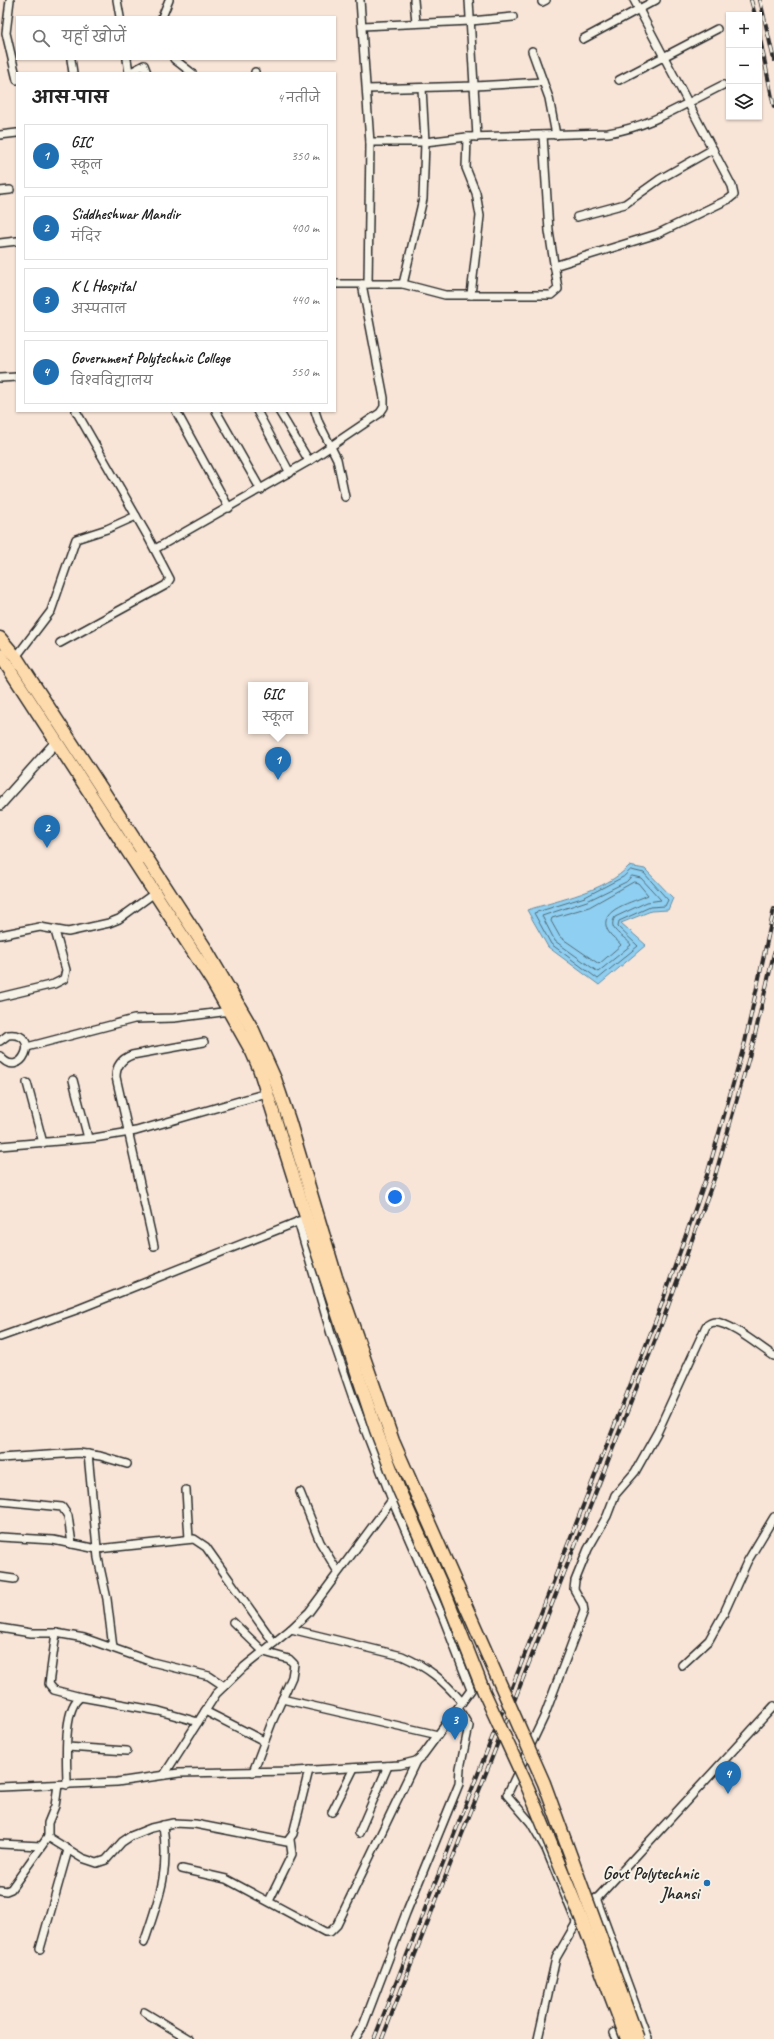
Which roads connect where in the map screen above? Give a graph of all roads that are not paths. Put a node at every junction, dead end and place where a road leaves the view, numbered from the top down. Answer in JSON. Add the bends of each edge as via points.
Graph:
{"nodes":[{"id":1,"x":10,"y":0,"type":"edge"},
{"id":2,"x":117,"y":0,"type":"edge"},
{"id":3,"x":169,"y":0,"type":"edge"},
{"id":4,"x":360,"y":0,"type":"edge"},
{"id":5,"x":414,"y":0,"type":"edge"},
{"id":6,"x":469,"y":0,"type":"edge"},
{"id":7,"x":634,"y":0,"type":"edge"},
{"id":8,"x":656,"y":0,"type":"edge"},
{"id":9,"x":639,"y":9,"type":"junction"},
{"id":10,"x":120,"y":16,"type":"edge"},
{"id":11,"x":162,"y":16,"type":"edge"},
{"id":12,"x":513,"y":17,"type":"dead end"},
{"id":13,"x":471,"y":21,"type":"junction"},
{"id":14,"x":416,"y":23,"type":"junction"},
{"id":15,"x":362,"y":26,"type":"junction"},
{"id":16,"x":3,"y":27,"type":"edge"},
{"id":17,"x":717,"y":29,"type":"dead end"},
{"id":18,"x":583,"y":39,"type":"dead end"},
{"id":19,"x":532,"y":51,"type":"dead end"},
{"id":20,"x":664,"y":57,"type":"junction"},
{"id":21,"x":71,"y":60,"type":"edge"},
{"id":22,"x":127,"y":60,"type":"edge"},
{"id":23,"x":175,"y":60,"type":"edge"},
{"id":24,"x":145,"y":62,"type":"edge"},
{"id":25,"x":74,"y":72,"type":"edge"},
{"id":26,"x":129,"y":72,"type":"edge"},
{"id":27,"x":130,"y":72,"type":"edge"},
{"id":28,"x":147,"y":72,"type":"edge"},
{"id":29,"x":191,"y":72,"type":"edge"},
{"id":30,"x":16,"y":76,"type":"edge"},
{"id":31,"x":619,"y":80,"type":"dead end"},
{"id":32,"x":543,"y":82,"type":"junction"},
{"id":33,"x":723,"y":85,"type":"dead end"},
{"id":34,"x":475,"y":86,"type":"junction"},
{"id":35,"x":422,"y":88,"type":"junction"},
{"id":36,"x":367,"y":89,"type":"junction"},
{"id":37,"x":688,"y":102,"type":"junction"},
{"id":38,"x":16,"y":133,"type":"edge"},
{"id":39,"x":543,"y":135,"type":"junction"},
{"id":40,"x":556,"y":135,"type":"junction"},
{"id":41,"x":0,"y":136,"type":"edge"},
{"id":42,"x":467,"y":137,"type":"junction"},
{"id":43,"x":477,"y":137,"type":"junction"},
{"id":44,"x":370,"y":142,"type":"junction"},
{"id":45,"x":425,"y":142,"type":"junction"},
{"id":46,"x":713,"y":149,"type":"junction"},
{"id":47,"x":10,"y":190,"type":"dead end"},
{"id":48,"x":0,"y":191,"type":"edge"},
{"id":49,"x":577,"y":217,"type":"dead end"},
{"id":50,"x":16,"y":241,"type":"edge"},
{"id":51,"x":0,"y":243,"type":"edge"},
{"id":52,"x":554,"y":266,"type":"junction"},
{"id":53,"x":336,"y":284,"type":"edge"},
{"id":54,"x":365,"y":284,"type":"junction"},
{"id":55,"x":403,"y":284,"type":"junction"},
{"id":56,"x":471,"y":295,"type":"junction"},
{"id":57,"x":16,"y":377,"type":"edge"},
{"id":58,"x":0,"y":378,"type":"edge"},
{"id":59,"x":77,"y":412,"type":"edge"},
{"id":60,"x":177,"y":412,"type":"edge"},
{"id":61,"x":217,"y":412,"type":"edge"},
{"id":62,"x":257,"y":412,"type":"edge"},
{"id":63,"x":280,"y":412,"type":"edge"},
{"id":64,"x":314,"y":412,"type":"edge"},
{"id":65,"x":332,"y":446,"type":"junction"},
{"id":66,"x":309,"y":461,"type":"junction"},
{"id":67,"x":290,"y":473,"type":"junction"},
{"id":68,"x":261,"y":490,"type":"junction"},
{"id":69,"x":345,"y":497,"type":"dead end"},
{"id":70,"x":229,"y":508,"type":"junction"},
{"id":71,"x":136,"y":516,"type":"junction"},
{"id":72,"x":155,"y":549,"type":"junction"},
{"id":73,"x":0,"y":638,"type":"edge"},
{"id":74,"x":60,"y":643,"type":"dead end"},
{"id":75,"x":0,"y":655,"type":"edge"},
{"id":76,"x":16,"y":658,"type":"junction"},
{"id":77,"x":57,"y":741,"type":"junction"},
{"id":78,"x":0,"y":805,"type":"edge"},
{"id":79,"x":139,"y":857,"type":"junction"},
{"id":80,"x":156,"y":892,"type":"junction"},
{"id":81,"x":55,"y":931,"type":"junction"},
{"id":82,"x":0,"y":935,"type":"edge"},
{"id":83,"x":0,"y":997,"type":"edge"},
{"id":84,"x":230,"y":1011,"type":"junction"},
{"id":85,"x":0,"y":1041,"type":"edge"},
{"id":86,"x":204,"y":1042,"type":"dead end"},
{"id":87,"x":27,"y":1047,"type":"junction"},
{"id":88,"x":0,"y":1056,"type":"edge"},
{"id":89,"x":73,"y":1080,"type":"dead end"},
{"id":90,"x":27,"y":1083,"type":"dead end"},
{"id":91,"x":267,"y":1093,"type":"junction"},
{"id":92,"x":128,"y":1132,"type":"junction"},
{"id":93,"x":88,"y":1138,"type":"junction"},
{"id":94,"x":43,"y":1143,"type":"junction"},
{"id":95,"x":0,"y":1146,"type":"edge"},
{"id":96,"x":318,"y":1214,"type":"junction"},
{"id":97,"x":302,"y":1219,"type":"junction"},
{"id":98,"x":319,"y":1238,"type":"junction"},
{"id":99,"x":154,"y":1246,"type":"dead end"},
{"id":100,"x":0,"y":1337,"type":"edge"},
{"id":101,"x":774,"y":1356,"type":"edge"},
{"id":102,"x":88,"y":1454,"type":"junction"},
{"id":103,"x":0,"y":1458,"type":"edge"},
{"id":104,"x":127,"y":1464,"type":"dead end"},
{"id":105,"x":186,"y":1490,"type":"dead end"},
{"id":106,"x":300,"y":1492,"type":"dead end"},
{"id":107,"x":392,"y":1500,"type":"junction"},
{"id":108,"x":0,"y":1501,"type":"edge"},
{"id":109,"x":774,"y":1517,"type":"edge"},
{"id":110,"x":0,"y":1536,"type":"edge"},
{"id":111,"x":190,"y":1539,"type":"junction"},
{"id":112,"x":72,"y":1544,"type":"junction"},
{"id":113,"x":97,"y":1549,"type":"junction"},
{"id":114,"x":338,"y":1572,"type":"junction"},
{"id":115,"x":0,"y":1577,"type":"edge"},
{"id":116,"x":14,"y":1579,"type":"dead end"},
{"id":117,"x":232,"y":1622,"type":"dead end"},
{"id":118,"x":0,"y":1628,"type":"edge"},
{"id":119,"x":291,"y":1629,"type":"junction"},
{"id":120,"x":56,"y":1633,"type":"junction"},
{"id":121,"x":274,"y":1643,"type":"junction"},
{"id":122,"x":113,"y":1648,"type":"junction"},
{"id":123,"x":264,"y":1652,"type":"junction"},
{"id":124,"x":682,"y":1665,"type":"dead end"},
{"id":125,"x":224,"y":1686,"type":"junction"},
{"id":126,"x":81,"y":1697,"type":"junction"},
{"id":127,"x":282,"y":1699,"type":"junction"},
{"id":128,"x":460,"y":1705,"type":"junction"},
{"id":129,"x":774,"y":1706,"type":"edge"},
{"id":130,"x":205,"y":1711,"type":"junction"},
{"id":131,"x":198,"y":1722,"type":"junction"},
{"id":132,"x":438,"y":1735,"type":"junction"},
{"id":133,"x":264,"y":1741,"type":"junction"},
{"id":134,"x":68,"y":1747,"type":"junction"},
{"id":135,"x":127,"y":1751,"type":"dead end"},
{"id":136,"x":416,"y":1761,"type":"junction"},
{"id":137,"x":388,"y":1766,"type":"junction"},
{"id":138,"x":354,"y":1768,"type":"junction"},
{"id":139,"x":309,"y":1770,"type":"junction"},
{"id":140,"x":253,"y":1772,"type":"junction"},
{"id":141,"x":164,"y":1775,"type":"junction"},
{"id":142,"x":58,"y":1785,"type":"junction"},
{"id":143,"x":67,"y":1785,"type":"junction"},
{"id":144,"x":0,"y":1787,"type":"edge"},
{"id":145,"x":332,"y":1812,"type":"dead end"},
{"id":146,"x":163,"y":1825,"type":"junction"},
{"id":147,"x":359,"y":1833,"type":"dead end"},
{"id":148,"x":48,"y":1837,"type":"junction"},
{"id":149,"x":290,"y":1840,"type":"junction"},
{"id":150,"x":0,"y":1844,"type":"edge"},
{"id":151,"x":41,"y":1846,"type":"junction"},
{"id":152,"x":68,"y":1850,"type":"junction"},
{"id":153,"x":182,"y":1869,"type":"dead end"},
{"id":154,"x":0,"y":1890,"type":"edge"},
{"id":155,"x":596,"y":1898,"type":"junction"},
{"id":156,"x":269,"y":1901,"type":"junction"},
{"id":157,"x":576,"y":1922,"type":"junction"},
{"id":158,"x":144,"y":1943,"type":"dead end"},
{"id":159,"x":40,"y":1950,"type":"dead end"},
{"id":160,"x":144,"y":2012,"type":"dead end"},
{"id":161,"x":642,"y":2021,"type":"junction"},
{"id":162,"x":189,"y":2039,"type":"edge"},
{"id":163,"x":355,"y":2039,"type":"edge"},
{"id":164,"x":538,"y":2039,"type":"edge"},
{"id":165,"x":617,"y":2039,"type":"edge"},
{"id":166,"x":627,"y":2039,"type":"edge"},
{"id":167,"x":638,"y":2039,"type":"edge"},
{"id":168,"x":648,"y":2039,"type":"edge"}],
"edges":[{"from":1,"to":16,"type":"street"},
{"from":2,"to":10,"type":"street"},
{"from":3,"to":11,"type":"street"},
{"from":4,"to":15,"type":"street"},
{"from":5,"to":14,"type":"street"},
{"from":6,"to":13,"type":"street"},
{"from":7,"to":9,"type":"street"},
{"from":8,"to":9,"type":"street"},
{"from":9,"to":18,"type":"street"},
{"from":9,"to":20,"type":"street"},
{"from":12,"to":13,"type":"street"},
{"from":13,"to":14,"type":"street"},
{"from":13,"to":34,"type":"street"},
{"from":14,"to":15,"type":"street"},
{"from":15,"to":36,"type":"street"},
{"from":16,"to":30,"type":"street"},
{"from":17,"to":20,"type":"street"},
{"from":19,"to":32,"type":"street"},
{"from":20,"to":31,"type":"street"},
{"from":20,"to":37,"type":"street"},
{"from":21,"to":25,"type":"street"},
{"from":22,"to":26,"type":"street"},
{"from":23,"to":29,"type":"street"},
{"from":24,"to":27,"type":"street"},
{"from":24,"to":28,"type":"street"},
{"from":32,"to":34,"type":"street"},
{"from":32,"to":40,"type":"street","via":[[552,108]]},
{"from":33,"to":37,"type":"street"},
{"from":34,"to":35,"type":"street"},
{"from":34,"to":43,"type":"street"},
{"from":35,"to":36,"type":"street"},
{"from":35,"to":45,"type":"street"},
{"from":36,"to":44,"type":"street"},
{"from":37,"to":40,"type":"street","via":[[645,124],[623,131]]},
{"from":37,"to":46,"type":"street"},
{"from":38,"to":41,"type":"street"},
{"from":39,"to":40,"type":"street"},
{"from":39,"to":43,"type":"street"},
{"from":39,"to":52,"type":"street","via":[[549,231]]},
{"from":42,"to":43,"type":"street"},
{"from":42,"to":45,"type":"street"},
{"from":42,"to":56,"type":"street","via":[[466,168],[476,193],[480,216]]},
{"from":44,"to":45,"type":"street"},
{"from":44,"to":54,"type":"street"},
{"from":45,"to":55,"type":"street","via":[[422,206]]},
{"from":46,"to":49,"type":"street","via":[[660,179],[625,204]]},
{"from":46,"to":52,"type":"street","via":[[732,186],[732,197],[657,234]]},
{"from":47,"to":48,"type":"street"},
{"from":50,"to":51,"type":"street"},
{"from":52,"to":56,"type":"street","via":[[558,289],[551,295]]},
{"from":53,"to":54,"type":"street"},
{"from":54,"to":55,"type":"street"},
{"from":54,"to":65,"type":"street","via":[[384,407]]},
{"from":55,"to":56,"type":"street","via":[[445,295]]},
{"from":57,"to":58,"type":"street"},
{"from":59,"to":71,"type":"street"},
{"from":60,"to":70,"type":"street"},
{"from":61,"to":68,"type":"street"},
{"from":62,"to":67,"type":"street"},
{"from":63,"to":66,"type":"street"},
{"from":64,"to":65,"type":"street"},
{"from":65,"to":66,"type":"street"},
{"from":65,"to":69,"type":"street"},
{"from":66,"to":67,"type":"street"},
{"from":67,"to":68,"type":"street"},
{"from":68,"to":70,"type":"street"},
{"from":70,"to":72,"type":"street"},
{"from":71,"to":72,"type":"street"},
{"from":71,"to":76,"type":"street","via":[[107,529],[76,538],[51,611]]},
{"from":72,"to":74,"type":"street","via":[[170,579],[166,585]]},
{"from":73,"to":76,"type":"main road"},
{"from":75,"to":77,"type":"main road"},
{"from":76,"to":79,"type":"main road"},
{"from":77,"to":78,"type":"street"},
{"from":77,"to":79,"type":"main road"},
{"from":79,"to":80,"type":"main road"},
{"from":79,"to":96,"type":"main road","via":[[204,946],[254,1030],[274,1079]]},
{"from":80,"to":81,"type":"street","via":[[109,923],[68,932]]},
{"from":80,"to":84,"type":"main road"},
{"from":81,"to":82,"type":"street","via":[[40,927]]},
{"from":81,"to":83,"type":"street","via":[[66,970],[64,979],[54,984]]},
{"from":84,"to":87,"type":"street","via":[[174,1018],[134,1019]]},
{"from":84,"to":91,"type":"main road","via":[[252,1052]]},
{"from":85,"to":87,"type":"street","via":[[13,1034],[22,1038]]},
{"from":86,"to":92,"type":"street","via":[[132,1055],[120,1063],[116,1077]]},
{"from":87,"to":88,"type":"street","via":[[25,1056],[19,1062],[9,1063]]},
{"from":89,"to":93,"type":"street"},
{"from":90,"to":94,"type":"street"},
{"from":91,"to":92,"type":"street","via":[[164,1124]]},
{"from":91,"to":97,"type":"main road"},
{"from":92,"to":93,"type":"street"},
{"from":92,"to":99,"type":"street"},
{"from":93,"to":94,"type":"street"},
{"from":94,"to":95,"type":"street"},
{"from":96,"to":97,"type":"street"},
{"from":96,"to":98,"type":"main road"},
{"from":97,"to":98,"type":"main road"},
{"from":97,"to":100,"type":"street","via":[[76,1310]]},
{"from":97,"to":107,"type":"street","via":[[334,1342]]},
{"from":98,"to":166,"type":"main road","bridge":true,"via":[[376,1430],[399,1490],[531,1796]]},
{"from":98,"to":167,"type":"main road","bridge":true,"via":[[336,1276],[392,1440],[544,1783]]},
{"from":101,"to":157,"type":"street","via":[[726,1326],[715,1322],[706,1326],[658,1432],[636,1472],[615,1495],[575,1581],[574,1589],[584,1605],[584,1611],[546,1711],[507,1795],[531,1823],[546,1849]]},
{"from":102,"to":103,"type":"street"},
{"from":102,"to":104,"type":"street"},
{"from":102,"to":113,"type":"street"},
{"from":105,"to":111,"type":"street"},
{"from":106,"to":114,"type":"street","via":[[320,1542]]},
{"from":107,"to":114,"type":"street"},
{"from":107,"to":128,"type":"street","via":[[442,1614],[471,1690]]},
{"from":108,"to":112,"type":"street","via":[[62,1508],[68,1516]]},
{"from":109,"to":124,"type":"street","via":[[747,1562],[709,1640]]},
{"from":110,"to":112,"type":"street"},
{"from":111,"to":113,"type":"street"},
{"from":111,"to":121,"type":"street","via":[[199,1540],[206,1547]]},
{"from":112,"to":113,"type":"street"},
{"from":113,"to":122,"type":"street","via":[[108,1604]]},
{"from":114,"to":119,"type":"street","via":[[318,1601]]},
{"from":115,"to":116,"type":"street"},
{"from":117,"to":123,"type":"street"},
{"from":118,"to":120,"type":"street","via":[[30,1633]]},
{"from":119,"to":121,"type":"street"},
{"from":119,"to":128,"type":"street","via":[[402,1656],[444,1681]]},
{"from":120,"to":122,"type":"street","via":[[84,1638]]},
{"from":120,"to":126,"type":"street","via":[[49,1684],[54,1690]]},
{"from":121,"to":123,"type":"street"},
{"from":122,"to":125,"type":"street","via":[[152,1662],[209,1676]]},
{"from":123,"to":125,"type":"street"},
{"from":123,"to":127,"type":"street","via":[[289,1658],[294,1664],[292,1677]]},
{"from":125,"to":130,"type":"street"},
{"from":126,"to":131,"type":"street","via":[[159,1711]]},
{"from":126,"to":134,"type":"street","via":[[68,1724]]},
{"from":127,"to":132,"type":"street"},
{"from":127,"to":133,"type":"street"},
{"from":128,"to":132,"type":"street"},
{"from":128,"to":163,"type":"street","via":[[469,1726],[459,1784],[363,2026]]},
{"from":129,"to":155,"type":"street"},
{"from":130,"to":131,"type":"street"},
{"from":130,"to":133,"type":"street"},
{"from":131,"to":141,"type":"street"},
{"from":132,"to":136,"type":"street"},
{"from":133,"to":140,"type":"street"},
{"from":134,"to":135,"type":"street"},
{"from":134,"to":143,"type":"street"},
{"from":136,"to":137,"type":"street"},
{"from":136,"to":156,"type":"street","via":[[334,1929],[326,1932]]},
{"from":137,"to":138,"type":"street"},
{"from":137,"to":147,"type":"street"},
{"from":138,"to":139,"type":"street"},
{"from":138,"to":145,"type":"street"},
{"from":139,"to":140,"type":"street"},
{"from":139,"to":149,"type":"street"},
{"from":140,"to":141,"type":"street"},
{"from":141,"to":143,"type":"street","via":[[117,1782]]},
{"from":142,"to":143,"type":"street"},
{"from":142,"to":144,"type":"street"},
{"from":142,"to":148,"type":"street","via":[[55,1806],[48,1823]]},
{"from":146,"to":149,"type":"street","via":[[179,1822],[283,1843]]},
{"from":146,"to":152,"type":"street","via":[[131,1836],[102,1862],[90,1862]]},
{"from":146,"to":158,"type":"street","via":[[166,1859],[163,1883]]},
{"from":148,"to":151,"type":"street"},
{"from":148,"to":152,"type":"street"},
{"from":149,"to":156,"type":"street","via":[[292,1854]]},
{"from":150,"to":151,"type":"street"},
{"from":151,"to":154,"type":"street","via":[[11,1889]]},
{"from":152,"to":159,"type":"street"},
{"from":153,"to":156,"type":"street","via":[[226,1879]]},
{"from":155,"to":157,"type":"street"},
{"from":155,"to":161,"type":"street"},
{"from":157,"to":164,"type":"street","via":[[556,1958]]},
{"from":160,"to":162,"type":"street"},
{"from":161,"to":165,"type":"street","via":[[614,2033]]},
{"from":161,"to":168,"type":"street"}]}
